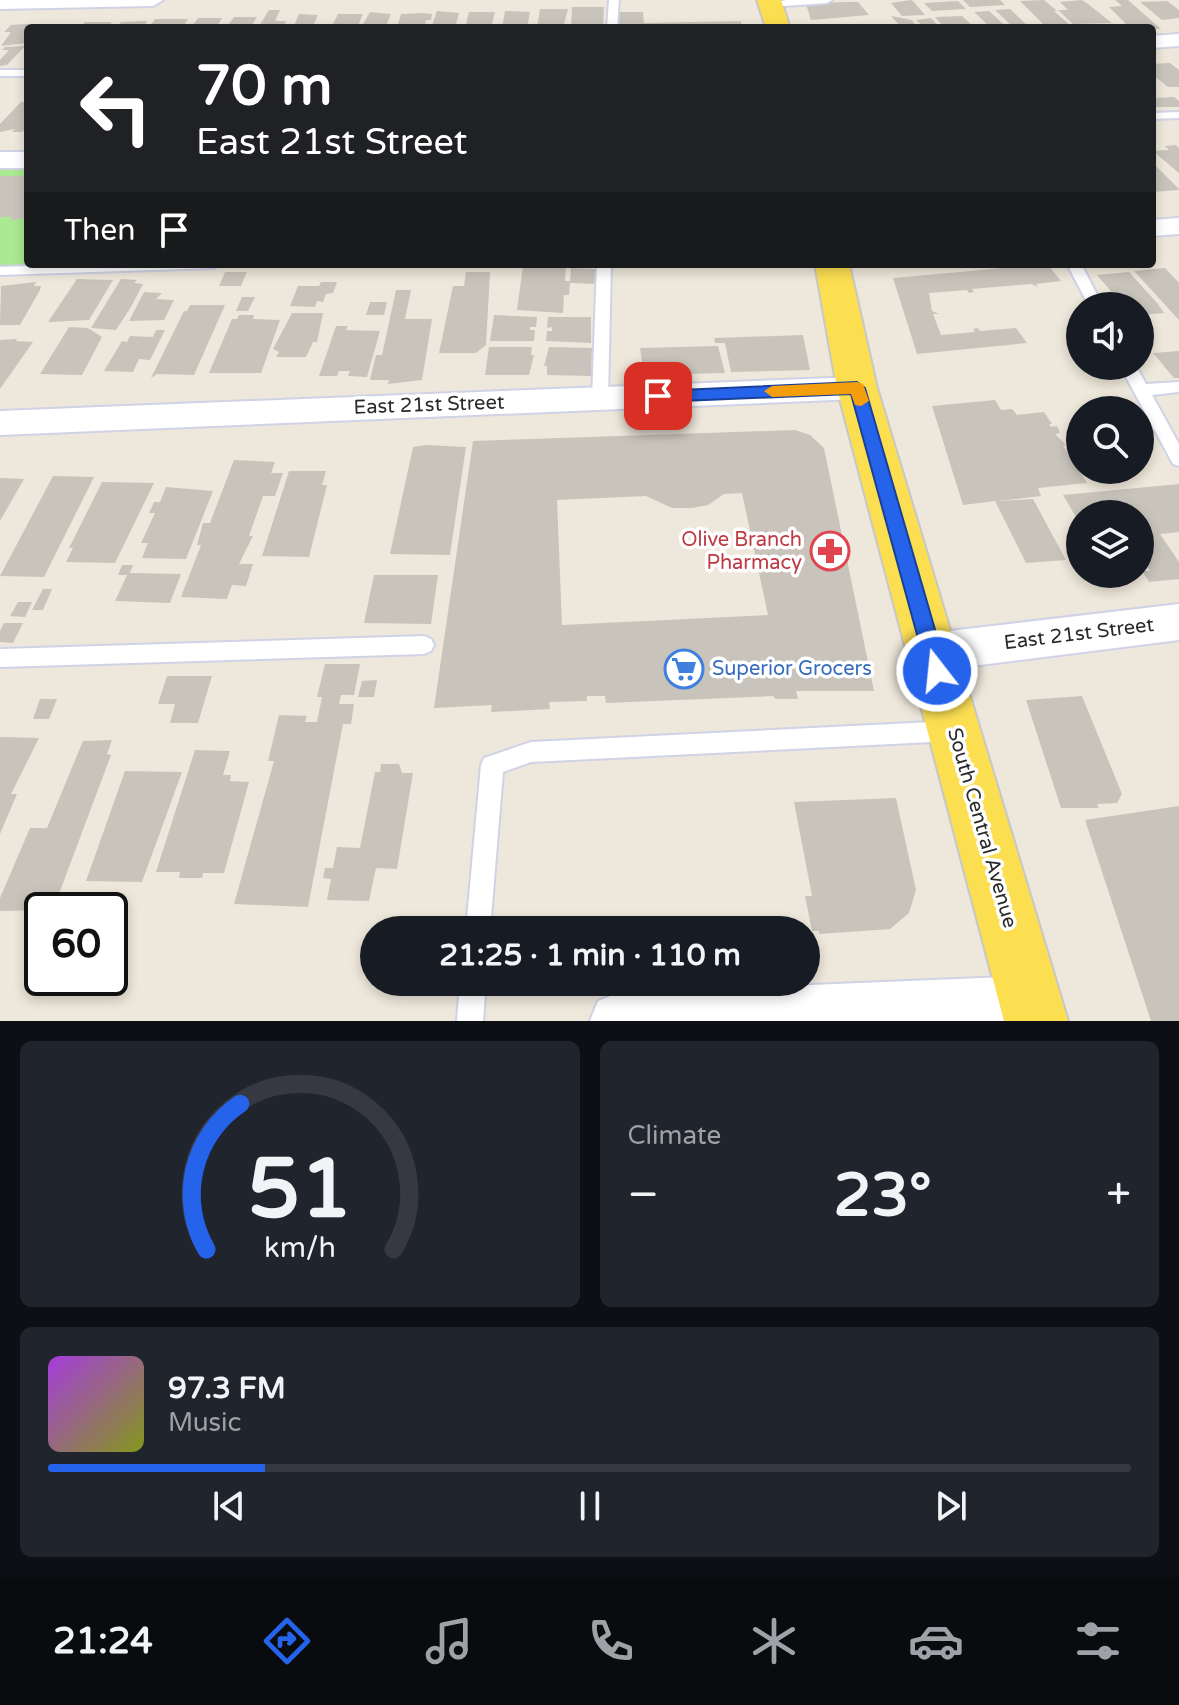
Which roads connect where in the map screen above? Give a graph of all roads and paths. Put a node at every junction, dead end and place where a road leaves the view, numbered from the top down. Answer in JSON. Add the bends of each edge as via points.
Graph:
{"nodes":[{"id":1,"x":153,"y":0,"type":"edge"},
{"id":2,"x":614,"y":0,"type":"edge"},
{"id":3,"x":827,"y":0,"type":"edge"},
{"id":4,"x":770,"y":2,"type":"edge"},
{"id":5,"x":0,"y":3,"type":"edge"},
{"id":6,"x":612,"y":24,"type":"edge"},
{"id":7,"x":777,"y":24,"type":"edge"},
{"id":8,"x":1179,"y":40,"type":"edge"},
{"id":9,"x":1156,"y":42,"type":"edge"},
{"id":10,"x":0,"y":73,"type":"edge"},
{"id":11,"x":24,"y":73,"type":"edge"},
{"id":12,"x":1179,"y":115,"type":"edge"},
{"id":13,"x":1156,"y":116,"type":"edge"},
{"id":14,"x":0,"y":160,"type":"edge"},
{"id":15,"x":24,"y":160,"type":"edge"},
{"id":16,"x":1179,"y":226,"type":"edge"},
{"id":17,"x":1156,"y":228,"type":"edge"},
{"id":18,"x":92,"y":268,"type":"edge"},
{"id":19,"x":604,"y":268,"type":"edge"},
{"id":20,"x":833,"y":268,"type":"edge"},
{"id":21,"x":1076,"y":268,"type":"edge"},
{"id":22,"x":0,"y":271,"type":"edge"},
{"id":23,"x":1089,"y":292,"type":"edge"},
{"id":24,"x":1136,"y":380,"type":"edge"},
{"id":25,"x":1179,"y":387,"type":"edge"},
{"id":26,"x":857,"y":388,"type":"junction"},
{"id":27,"x":1141,"y":390,"type":"junction"},
{"id":28,"x":600,"y":399,"type":"junction"},
{"id":29,"x":0,"y":423,"type":"edge"},
{"id":30,"x":1179,"y":460,"type":"edge"},
{"id":31,"x":1179,"y":622,"type":"edge"},
{"id":32,"x":424,"y":645,"type":"dead end"},
{"id":33,"x":932,"y":652,"type":"junction"},
{"id":34,"x":0,"y":658,"type":"edge"},
{"id":35,"x":954,"y":731,"type":"junction"},
{"id":36,"x":479,"y":916,"type":"edge"},
{"id":37,"x":472,"y":996,"type":"edge"},
{"id":38,"x":1034,"y":1012,"type":"edge"},
{"id":39,"x":470,"y":1021,"type":"edge"},
{"id":40,"x":618,"y":1021,"type":"edge"}],
"edges":[{"from":1,"to":5,"type":"street"},
{"from":2,"to":6,"type":"lane"},
{"from":3,"to":4,"type":"lane"},
{"from":4,"to":7,"type":"main road"},
{"from":8,"to":9,"type":"street"},
{"from":10,"to":11,"type":"lane"},
{"from":12,"to":13,"type":"lane"},
{"from":14,"to":15,"type":"street"},
{"from":16,"to":17,"type":"street"},
{"from":18,"to":22,"type":"lane"},
{"from":19,"to":28,"type":"lane"},
{"from":20,"to":26,"type":"main road","name":"South Central Avenue"},
{"from":21,"to":23,"type":"lane"},
{"from":24,"to":27,"type":"lane"},
{"from":25,"to":27,"type":"lane"},
{"from":26,"to":28,"type":"street","name":"East 21st Street"},
{"from":26,"to":33,"type":"main road","name":"South Central Avenue"},
{"from":27,"to":30,"type":"lane"},
{"from":28,"to":29,"type":"street","name":"East 21st Street"},
{"from":31,"to":33,"type":"street","name":"East 21st Street"},
{"from":32,"to":34,"type":"lane"},
{"from":33,"to":35,"type":"main road","name":"South Central Avenue"},
{"from":35,"to":36,"type":"lane","via":[[531,752],[492,765]]},
{"from":35,"to":38,"type":"main road","name":"South Central Avenue"},
{"from":37,"to":39,"type":"lane"},
{"from":38,"to":40,"type":"street"}]}
